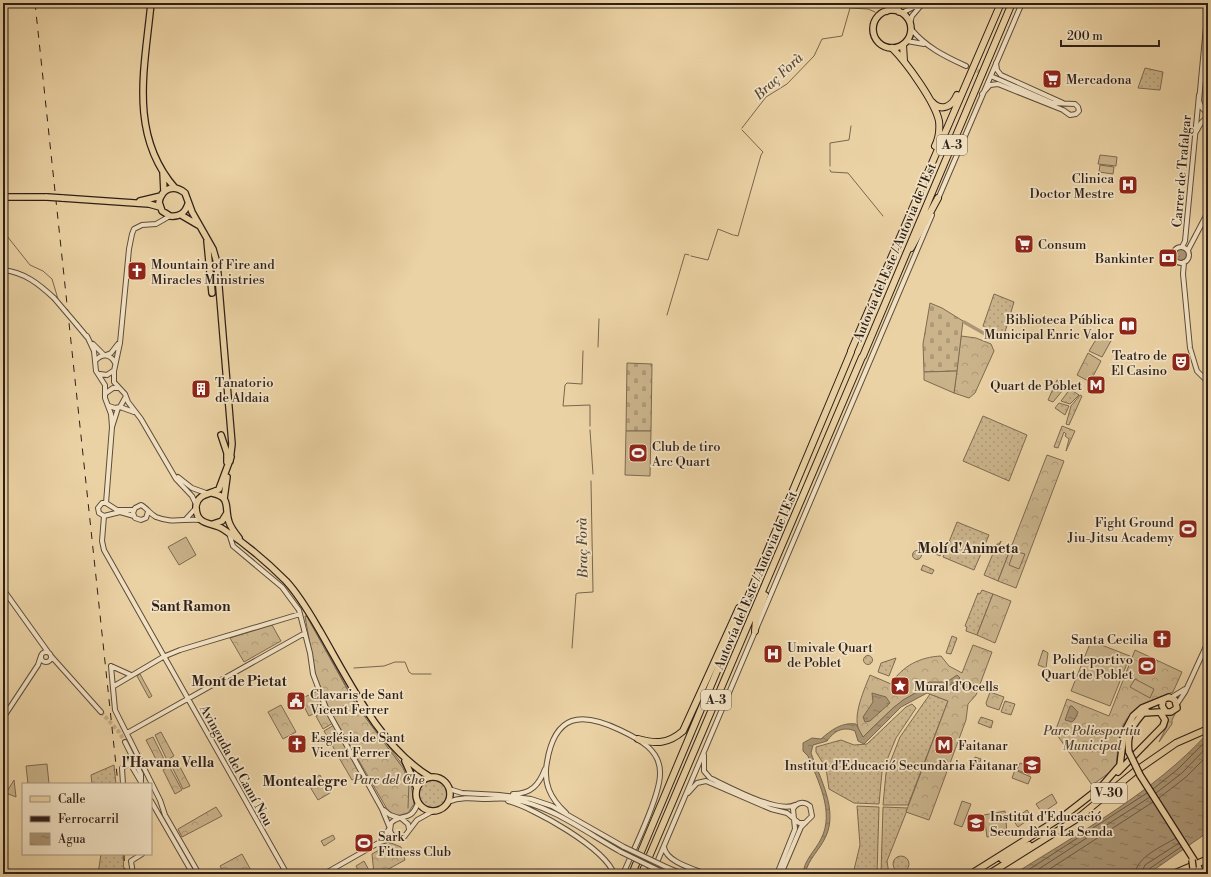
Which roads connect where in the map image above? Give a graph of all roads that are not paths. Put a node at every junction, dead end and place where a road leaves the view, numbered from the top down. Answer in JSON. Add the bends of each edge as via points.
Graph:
{"nodes":[{"id":1,"x":151,"y":3,"type":"edge"},
{"id":2,"x":892,"y":3,"type":"edge"},
{"id":3,"x":896,"y":3,"type":"edge"},
{"id":4,"x":902,"y":3,"type":"edge"},
{"id":5,"x":922,"y":3,"type":"edge"},
{"id":6,"x":1000,"y":3,"type":"edge"},
{"id":7,"x":1012,"y":3,"type":"edge"},
{"id":8,"x":1022,"y":3,"type":"edge"},
{"id":9,"x":1208,"y":6,"type":"edge"},
{"id":10,"x":915,"y":7,"type":"junction"},
{"id":11,"x":887,"y":11,"type":"junction"},
{"id":12,"x":900,"y":12,"type":"junction"},
{"id":13,"x":910,"y":26,"type":"junction"},
{"id":14,"x":905,"y":43,"type":"junction"},
{"id":15,"x":927,"y":45,"type":"junction"},
{"id":16,"x":892,"y":48,"type":"junction"},
{"id":17,"x":904,"y":61,"type":"junction"},
{"id":18,"x":996,"y":62,"type":"junction"},
{"id":19,"x":968,"y":68,"type":"junction"},
{"id":20,"x":993,"y":77,"type":"tunnel mouth"},
{"id":21,"x":982,"y":95,"type":"junction"},
{"id":22,"x":1199,"y":95,"type":"junction"},
{"id":23,"x":929,"y":100,"type":"junction"},
{"id":24,"x":1053,"y":103,"type":"junction"},
{"id":25,"x":1070,"y":104,"type":"junction"},
{"id":26,"x":1065,"y":105,"type":"junction"},
{"id":27,"x":1063,"y":110,"type":"junction"},
{"id":28,"x":1207,"y":113,"type":"edge"},
{"id":29,"x":1069,"y":114,"type":"junction"},
{"id":30,"x":1196,"y":132,"type":"junction"},
{"id":31,"x":162,"y":169,"type":"junction"},
{"id":32,"x":175,"y":188,"type":"junction"},
{"id":33,"x":162,"y":194,"type":"junction"},
{"id":34,"x":3,"y":197,"type":"edge"},
{"id":35,"x":938,"y":198,"type":"junction"},
{"id":36,"x":131,"y":202,"type":"junction"},
{"id":37,"x":188,"y":204,"type":"junction"},
{"id":38,"x":913,"y":206,"type":"junction"},
{"id":39,"x":161,"y":209,"type":"junction"},
{"id":40,"x":1208,"y":212,"type":"edge"},
{"id":41,"x":181,"y":215,"type":"junction"},
{"id":42,"x":170,"y":216,"type":"junction"},
{"id":43,"x":160,"y":221,"type":"junction"},
{"id":44,"x":206,"y":234,"type":"junction"},
{"id":45,"x":1182,"y":247,"type":"junction"},
{"id":46,"x":1188,"y":250,"type":"junction"},
{"id":47,"x":1182,"y":263,"type":"junction"},
{"id":48,"x":3,"y":270,"type":"edge"},
{"id":49,"x":892,"y":287,"type":"junction"},
{"id":50,"x":212,"y":293,"type":"dead end"},
{"id":51,"x":121,"y":332,"type":"junction"},
{"id":52,"x":87,"y":336,"type":"junction"},
{"id":53,"x":105,"y":355,"type":"junction"},
{"id":54,"x":96,"y":361,"type":"junction"},
{"id":55,"x":115,"y":363,"type":"junction"},
{"id":56,"x":114,"y":370,"type":"junction"},
{"id":57,"x":100,"y":374,"type":"junction"},
{"id":58,"x":1208,"y":382,"type":"edge"},
{"id":59,"x":118,"y":388,"type":"junction"},
{"id":60,"x":106,"y":393,"type":"junction"},
{"id":61,"x":125,"y":398,"type":"junction"},
{"id":62,"x":109,"y":406,"type":"junction"},
{"id":63,"x":119,"y":407,"type":"junction"},
{"id":64,"x":138,"y":415,"type":"junction"},
{"id":65,"x":112,"y":427,"type":"junction"},
{"id":66,"x":221,"y":435,"type":"dead end"},
{"id":67,"x":231,"y":457,"type":"junction"},
{"id":68,"x":228,"y":466,"type":"junction"},
{"id":69,"x":173,"y":473,"type":"junction"},
{"id":70,"x":209,"y":493,"type":"junction"},
{"id":71,"x":224,"y":499,"type":"junction"},
{"id":72,"x":106,"y":503,"type":"junction"},
{"id":73,"x":111,"y":506,"type":"junction"},
{"id":74,"x":196,"y":506,"type":"junction"},
{"id":75,"x":133,"y":510,"type":"junction"},
{"id":76,"x":148,"y":512,"type":"junction"},
{"id":77,"x":227,"y":513,"type":"junction"},
{"id":78,"x":110,"y":514,"type":"junction"},
{"id":79,"x":104,"y":516,"type":"junction"},
{"id":80,"x":134,"y":516,"type":"junction"},
{"id":81,"x":156,"y":517,"type":"junction"},
{"id":82,"x":146,"y":518,"type":"junction"},
{"id":83,"x":201,"y":520,"type":"junction"},
{"id":84,"x":184,"y":521,"type":"junction"},
{"id":85,"x":213,"y":524,"type":"junction"},
{"id":86,"x":229,"y":533,"type":"junction"},
{"id":87,"x":783,"y":544,"type":"junction"},
{"id":88,"x":248,"y":547,"type":"junction"},
{"id":89,"x":756,"y":575,"type":"junction"},
{"id":90,"x":3,"y":576,"type":"edge"},
{"id":91,"x":3,"y":586,"type":"edge"},
{"id":92,"x":3,"y":595,"type":"edge"},
{"id":93,"x":10,"y":597,"type":"junction"},
{"id":94,"x":300,"y":614,"type":"junction"},
{"id":95,"x":755,"y":631,"type":"junction"},
{"id":96,"x":305,"y":633,"type":"junction"},
{"id":97,"x":40,"y":640,"type":"junction"},
{"id":98,"x":1208,"y":642,"type":"edge"},
{"id":99,"x":50,"y":654,"type":"junction"},
{"id":100,"x":42,"y":656,"type":"junction"},
{"id":101,"x":165,"y":656,"type":"junction"},
{"id":102,"x":46,"y":662,"type":"junction"},
{"id":103,"x":58,"y":665,"type":"junction"},
{"id":104,"x":38,"y":666,"type":"junction"},
{"id":105,"x":131,"y":675,"type":"junction"},
{"id":106,"x":114,"y":686,"type":"junction"},
{"id":107,"x":1187,"y":687,"type":"junction"},
{"id":108,"x":1172,"y":697,"type":"junction"},
{"id":109,"x":188,"y":698,"type":"junction"},
{"id":110,"x":1160,"y":702,"type":"junction"},
{"id":111,"x":1177,"y":704,"type":"junction"},
{"id":112,"x":1162,"y":708,"type":"junction"},
{"id":113,"x":101,"y":712,"type":"tunnel mouth"},
{"id":114,"x":1144,"y":713,"type":"junction"},
{"id":115,"x":3,"y":718,"type":"edge"},
{"id":116,"x":1208,"y":731,"type":"edge"},
{"id":117,"x":127,"y":733,"type":"junction"},
{"id":118,"x":638,"y":738,"type":"junction"},
{"id":119,"x":125,"y":742,"type":"tunnel mouth"},
{"id":120,"x":704,"y":751,"type":"junction"},
{"id":121,"x":403,"y":757,"type":"junction"},
{"id":122,"x":137,"y":766,"type":"junction"},
{"id":123,"x":546,"y":766,"type":"junction"},
{"id":124,"x":1138,"y":772,"type":"junction"},
{"id":125,"x":146,"y":774,"type":"junction"},
{"id":126,"x":430,"y":777,"type":"junction"},
{"id":127,"x":1106,"y":782,"type":"junction"},
{"id":128,"x":123,"y":783,"type":"edge"},
{"id":129,"x":141,"y":783,"type":"edge"},
{"id":130,"x":150,"y":783,"type":"edge"},
{"id":131,"x":152,"y":787,"type":"edge"},
{"id":132,"x":1101,"y":787,"type":"joint"},
{"id":133,"x":417,"y":788,"type":"junction"},
{"id":134,"x":449,"y":789,"type":"junction"},
{"id":135,"x":685,"y":796,"type":"junction"},
{"id":136,"x":499,"y":797,"type":"junction"},
{"id":137,"x":448,"y":802,"type":"junction"},
{"id":138,"x":152,"y":803,"type":"edge"},
{"id":139,"x":418,"y":803,"type":"junction"},
{"id":140,"x":797,"y":804,"type":"junction"},
{"id":141,"x":382,"y":808,"type":"junction"},
{"id":142,"x":433,"y":811,"type":"junction"},
{"id":143,"x":566,"y":813,"type":"junction"},
{"id":144,"x":1082,"y":814,"type":"junction"},
{"id":145,"x":401,"y":818,"type":"junction"},
{"id":146,"x":794,"y":819,"type":"junction"},
{"id":147,"x":805,"y":823,"type":"junction"},
{"id":148,"x":389,"y":827,"type":"junction"},
{"id":149,"x":409,"y":829,"type":"junction"},
{"id":150,"x":395,"y":838,"type":"junction"},
{"id":151,"x":380,"y":842,"type":"junction"},
{"id":152,"x":664,"y":846,"type":"junction"},
{"id":153,"x":641,"y":852,"type":"dead end"},
{"id":154,"x":1023,"y":854,"type":"junction"},
{"id":155,"x":140,"y":855,"type":"edge"},
{"id":156,"x":649,"y":857,"type":"dead end"},
{"id":157,"x":1208,"y":859,"type":"edge"},
{"id":158,"x":636,"y":864,"type":"dead end"},
{"id":159,"x":644,"y":868,"type":"dead end"},
{"id":160,"x":1194,"y":870,"type":"edge"},
{"id":161,"x":192,"y":872,"type":"edge"},
{"id":162,"x":778,"y":873,"type":"edge"},
{"id":163,"x":133,"y":874,"type":"edge"},
{"id":164,"x":199,"y":874,"type":"edge"},
{"id":165,"x":287,"y":874,"type":"edge"},
{"id":166,"x":324,"y":874,"type":"edge"},
{"id":167,"x":614,"y":874,"type":"edge"},
{"id":168,"x":623,"y":874,"type":"edge"},
{"id":169,"x":632,"y":874,"type":"edge"},
{"id":170,"x":642,"y":874,"type":"edge"},
{"id":171,"x":652,"y":874,"type":"edge"},
{"id":172,"x":665,"y":874,"type":"edge"},
{"id":173,"x":683,"y":874,"type":"edge"},
{"id":174,"x":706,"y":874,"type":"edge"},
{"id":175,"x":971,"y":874,"type":"edge"},
{"id":176,"x":974,"y":874,"type":"edge"},
{"id":177,"x":990,"y":874,"type":"edge"},
{"id":178,"x":1173,"y":874,"type":"edge"},
{"id":179,"x":1201,"y":874,"type":"edge"}],
"edges":[{"from":1,"to":31,"type":"main road","via":[[142,110],[147,135]]},
{"from":2,"to":11,"type":"main road"},
{"from":3,"to":12,"type":"main road"},
{"from":4,"to":10,"type":"street"},
{"from":5,"to":10,"type":"street"},
{"from":5,"to":13,"type":"street","via":[[912,16]]},
{"from":6,"to":19,"type":"highway","name":"Autovía del Este / Autovia de l'Est","number":"A-3"},
{"from":7,"to":49,"type":"highway","name":"Autovía del Este / Autovia de l'Est","number":"A-3"},
{"from":8,"to":18,"type":"street"},
{"from":9,"to":22,"type":"street","name":"Carrer de Trafalgar"},
{"from":10,"to":12,"type":"street"},
{"from":11,"to":12,"type":"main road"},
{"from":11,"to":16,"type":"main road","via":[[876,19],[874,34],[880,44]]},
{"from":12,"to":13,"type":"main road"},
{"from":13,"to":14,"type":"main road"},
{"from":13,"to":15,"type":"street"},
{"from":14,"to":15,"type":"street","via":[[917,41]]},
{"from":14,"to":16,"type":"main road"},
{"from":14,"to":17,"type":"highway"},
{"from":15,"to":19,"type":"street"},
{"from":16,"to":17,"type":"highway"},
{"from":17,"to":23,"type":"highway"},
{"from":18,"to":21,"type":"street"},
{"from":18,"to":26,"type":"street","via":[[1001,75]]},
{"from":19,"to":23,"type":"highway","via":[[956,98],[949,106],[939,107]]},
{"from":19,"to":38,"type":"highway","name":"Autovía del Este / Autovia de l'Est","number":"A-3"},
{"from":20,"to":24,"type":"street"},
{"from":21,"to":27,"type":"street","via":[[990,85],[998,84]]},
{"from":21,"to":35,"type":"street"},
{"from":22,"to":28,"type":"street","name":"Carrer de Trafalgar","via":[[1199,104]]},
{"from":22,"to":30,"type":"street","name":"Carrer de Trafalgar"},
{"from":23,"to":38,"type":"highway","via":[[938,117],[939,135]]},
{"from":24,"to":26,"type":"street"},
{"from":24,"to":27,"type":"street"},
{"from":25,"to":26,"type":"street"},
{"from":25,"to":29,"type":"street","via":[[1067,109]]},
{"from":25,"to":29,"type":"street","via":[[1077,105],[1079,110],[1076,114]]},
{"from":27,"to":29,"type":"street"},
{"from":28,"to":30,"type":"street"},
{"from":30,"to":45,"type":"street","name":"Carrer de Trafalgar"},
{"from":31,"to":32,"type":"main road"},
{"from":31,"to":33,"type":"main road"},
{"from":32,"to":33,"type":"main road"},
{"from":32,"to":37,"type":"main road","via":[[185,193]]},
{"from":33,"to":36,"type":"main road"},
{"from":33,"to":39,"type":"main road"},
{"from":34,"to":36,"type":"main road","bridge":true},
{"from":35,"to":49,"type":"highway"},
{"from":35,"to":95,"type":"street"},
{"from":36,"to":39,"type":"main road"},
{"from":37,"to":41,"type":"main road"},
{"from":37,"to":44,"type":"main road"},
{"from":38,"to":89,"type":"highway","name":"Autovía del Este / Autovia de l'Est","number":"A-3"},
{"from":39,"to":42,"type":"main road"},
{"from":39,"to":43,"type":"street"},
{"from":40,"to":46,"type":"street"},
{"from":41,"to":42,"type":"main road"},
{"from":41,"to":44,"type":"main road","via":[[194,222]]},
{"from":42,"to":43,"type":"street"},
{"from":43,"to":51,"type":"street","via":[[156,224],[142,225],[134,229],[132,234],[128,249]]},
{"from":44,"to":50,"type":"main road"},
{"from":44,"to":67,"type":"main road","via":[[213,249],[220,281]]},
{"from":45,"to":46,"type":"street"},
{"from":45,"to":47,"type":"street","via":[[1176,248],[1173,253],[1175,260]]},
{"from":46,"to":47,"type":"street","via":[[1189,257]]},
{"from":47,"to":58,"type":"street","via":[[1190,348],[1199,373]]},
{"from":48,"to":52,"type":"street","bridge":true,"via":[[32,279],[54,298]]},
{"from":49,"to":87,"type":"highway","name":"Autovía del Este / Autovia de l'Est","number":"A-3"},
{"from":51,"to":53,"type":"street","via":[[116,347]]},
{"from":51,"to":55,"type":"street"},
{"from":52,"to":53,"type":"street"},
{"from":52,"to":54,"type":"street"},
{"from":53,"to":54,"type":"street"},
{"from":53,"to":55,"type":"street","via":[[110,356]]},
{"from":54,"to":57,"type":"street","via":[[96,371]]},
{"from":55,"to":56,"type":"street"},
{"from":56,"to":57,"type":"street","via":[[107,375]]},
{"from":56,"to":59,"type":"street","via":[[114,382]]},
{"from":57,"to":60,"type":"street"},
{"from":59,"to":60,"type":"street"},
{"from":59,"to":61,"type":"street","via":[[122,390]]},
{"from":60,"to":62,"type":"street","via":[[105,398]]},
{"from":61,"to":63,"type":"street"},
{"from":61,"to":64,"type":"street"},
{"from":62,"to":63,"type":"street"},
{"from":62,"to":65,"type":"street"},
{"from":63,"to":64,"type":"street"},
{"from":63,"to":65,"type":"street"},
{"from":64,"to":69,"type":"street"},
{"from":65,"to":72,"type":"street"},
{"from":66,"to":68,"type":"main road"},
{"from":67,"to":68,"type":"main road"},
{"from":67,"to":71,"type":"main road"},
{"from":68,"to":70,"type":"main road","via":[[221,486]]},
{"from":69,"to":70,"type":"street","via":[[192,488]]},
{"from":69,"to":74,"type":"street","via":[[192,496]]},
{"from":70,"to":71,"type":"main road","via":[[219,494]]},
{"from":70,"to":74,"type":"main road","via":[[200,498]]},
{"from":71,"to":77,"type":"main road"},
{"from":72,"to":73,"type":"street"},
{"from":72,"to":79,"type":"street","via":[[102,503],[98,508],[100,515]]},
{"from":73,"to":75,"type":"street","via":[[117,510]]},
{"from":73,"to":78,"type":"street"},
{"from":74,"to":83,"type":"main road"},
{"from":74,"to":84,"type":"street"},
{"from":75,"to":76,"type":"street","via":[[141,505],[146,507]]},
{"from":75,"to":80,"type":"street"},
{"from":76,"to":81,"type":"street"},
{"from":76,"to":82,"type":"street"},
{"from":77,"to":85,"type":"main road","via":[[222,521]]},
{"from":77,"to":88,"type":"main road","via":[[232,528]]},
{"from":78,"to":79,"type":"street"},
{"from":78,"to":80,"type":"street","via":[[120,512]]},
{"from":79,"to":101,"type":"street","name":"Avinguda del Camí Nou","via":[[104,550]]},
{"from":80,"to":82,"type":"street","via":[[138,520]]},
{"from":81,"to":82,"type":"street"},
{"from":81,"to":84,"type":"street","via":[[176,522]]},
{"from":83,"to":84,"type":"street"},
{"from":83,"to":85,"type":"main road"},
{"from":85,"to":86,"type":"main road"},
{"from":86,"to":88,"type":"main road"},
{"from":86,"to":94,"type":"street","via":[[233,546],[282,587]]},
{"from":87,"to":95,"type":"highway"},
{"from":87,"to":156,"type":"highway","name":"Autovía del Este / Autovia de l'Est","number":"A-3"},
{"from":88,"to":121,"type":"main road","via":[[271,566],[298,596],[368,712]]},
{"from":89,"to":118,"type":"highway","via":[[751,580],[683,731],[662,743]]},
{"from":89,"to":153,"type":"highway","name":"Autovía del Este / Autovia de l'Est","number":"A-3"},
{"from":90,"to":91,"type":"street"},
{"from":91,"to":93,"type":"street"},
{"from":92,"to":93,"type":"street"},
{"from":93,"to":97,"type":"street"},
{"from":94,"to":96,"type":"street"},
{"from":94,"to":101,"type":"street","via":[[190,646]]},
{"from":95,"to":120,"type":"street"},
{"from":96,"to":109,"type":"street"},
{"from":96,"to":141,"type":"street","via":[[313,674],[326,708]]},
{"from":97,"to":99,"type":"street"},
{"from":97,"to":100,"type":"street"},
{"from":98,"to":107,"type":"street"},
{"from":99,"to":100,"type":"street"},
{"from":99,"to":102,"type":"street"},
{"from":99,"to":103,"type":"street"},
{"from":100,"to":102,"type":"street"},
{"from":100,"to":104,"type":"street"},
{"from":101,"to":105,"type":"street"},
{"from":101,"to":109,"type":"street","name":"Avinguda del Camí Nou"},
{"from":102,"to":103,"type":"street"},
{"from":102,"to":104,"type":"street"},
{"from":103,"to":113,"type":"street"},
{"from":104,"to":115,"type":"street"},
{"from":105,"to":106,"type":"street"},
{"from":105,"to":106,"type":"street","via":[[111,666]]},
{"from":106,"to":117,"type":"street","via":[[115,710]]},
{"from":107,"to":108,"type":"street"},
{"from":107,"to":111,"type":"street"},
{"from":108,"to":110,"type":"main road"},
{"from":108,"to":111,"type":"main road"},
{"from":109,"to":117,"type":"street"},
{"from":109,"to":165,"type":"street","name":"Avinguda del Camí Nou"},
{"from":110,"to":112,"type":"main road"},
{"from":110,"to":114,"type":"main road"},
{"from":110,"to":127,"type":"main road","via":[[1142,708],[1129,721],[1123,738],[1120,764]]},
{"from":111,"to":112,"type":"main road","via":[[1171,712],[1166,712]]},
{"from":112,"to":114,"type":"main road"},
{"from":114,"to":124,"type":"main road","bridge":true,"via":[[1135,722],[1130,734],[1129,752]]},
{"from":114,"to":127,"type":"main road","via":[[1160,712],[1165,720],[1163,726]]},
{"from":116,"to":124,"type":"highway","via":[[1190,738]]},
{"from":117,"to":125,"type":"street"},
{"from":118,"to":123,"type":"street","via":[[597,720],[574,720],[555,735],[550,745]]},
{"from":118,"to":168,"type":"street","via":[[655,753],[660,766],[660,779]]},
{"from":119,"to":122,"type":"street"},
{"from":120,"to":135,"type":"street"},
{"from":120,"to":140,"type":"street","via":[[703,766],[710,778],[774,806],[786,808]]},
{"from":121,"to":126,"type":"main road"},
{"from":121,"to":133,"type":"main road"},
{"from":122,"to":125,"type":"street"},
{"from":122,"to":129,"type":"street"},
{"from":123,"to":136,"type":"street","via":[[534,789]]},
{"from":123,"to":143,"type":"street","via":[[546,783],[550,796]]},
{"from":124,"to":144,"type":"highway","number":"V-30"},
{"from":124,"to":154,"type":"highway","via":[[1078,820]]},
{"from":124,"to":160,"type":"main road","via":[[1192,858]]},
{"from":125,"to":130,"type":"street"},
{"from":126,"to":133,"type":"main road","via":[[422,781]]},
{"from":126,"to":134,"type":"main road","via":[[441,779]]},
{"from":127,"to":132,"type":"main road"},
{"from":128,"to":129,"type":"street","via":[[122,768],[126,764],[131,765]]},
{"from":131,"to":161,"type":"street"},
{"from":132,"to":175,"type":"highway","via":[[1065,815]]},
{"from":133,"to":139,"type":"main road"},
{"from":134,"to":136,"type":"street"},
{"from":134,"to":137,"type":"main road"},
{"from":135,"to":146,"type":"street","via":[[697,782],[706,781],[771,809],[787,813]]},
{"from":135,"to":152,"type":"street"},
{"from":136,"to":137,"type":"street","via":[[463,798]]},
{"from":136,"to":143,"type":"street","via":[[531,799]]},
{"from":136,"to":167,"type":"street","via":[[530,809],[551,821],[601,855]]},
{"from":136,"to":172,"type":"street","bridge":true,"via":[[543,808]]},
{"from":137,"to":142,"type":"main road","via":[[441,809]]},
{"from":138,"to":161,"type":"street"},
{"from":139,"to":142,"type":"main road"},
{"from":139,"to":145,"type":"street","via":[[412,814]]},
{"from":140,"to":146,"type":"street","via":[[793,809]]},
{"from":140,"to":147,"type":"street","via":[[807,804],[812,809],[812,816]]},
{"from":141,"to":145,"type":"street","via":[[390,815]]},
{"from":141,"to":148,"type":"street"},
{"from":142,"to":149,"type":"street","via":[[417,820]]},
{"from":143,"to":173,"type":"street","bridge":true,"via":[[624,846]]},
{"from":144,"to":154,"type":"highway","number":"V-30"},
{"from":144,"to":176,"type":"highway"},
{"from":145,"to":148,"type":"street","via":[[393,820]]},
{"from":145,"to":149,"type":"street","via":[[408,824]]},
{"from":146,"to":147,"type":"street","via":[[799,823]]},
{"from":146,"to":162,"type":"street","via":[[794,834]]},
{"from":147,"to":162,"type":"street","via":[[801,826]]},
{"from":148,"to":150,"type":"street"},
{"from":148,"to":151,"type":"street"},
{"from":149,"to":150,"type":"street","via":[[404,837]]},
{"from":150,"to":151,"type":"street"},
{"from":151,"to":166,"type":"street"},
{"from":152,"to":171,"type":"street"},
{"from":152,"to":174,"type":"street","via":[[666,854],[672,859]]},
{"from":154,"to":177,"type":"highway","number":"V-30"},
{"from":155,"to":163,"type":"street","via":[[131,861]]},
{"from":157,"to":178,"type":"highway"},
{"from":158,"to":169,"type":"highway"},
{"from":159,"to":170,"type":"highway"},
{"from":160,"to":179,"type":"main road"},
{"from":161,"to":164,"type":"street"}]}
